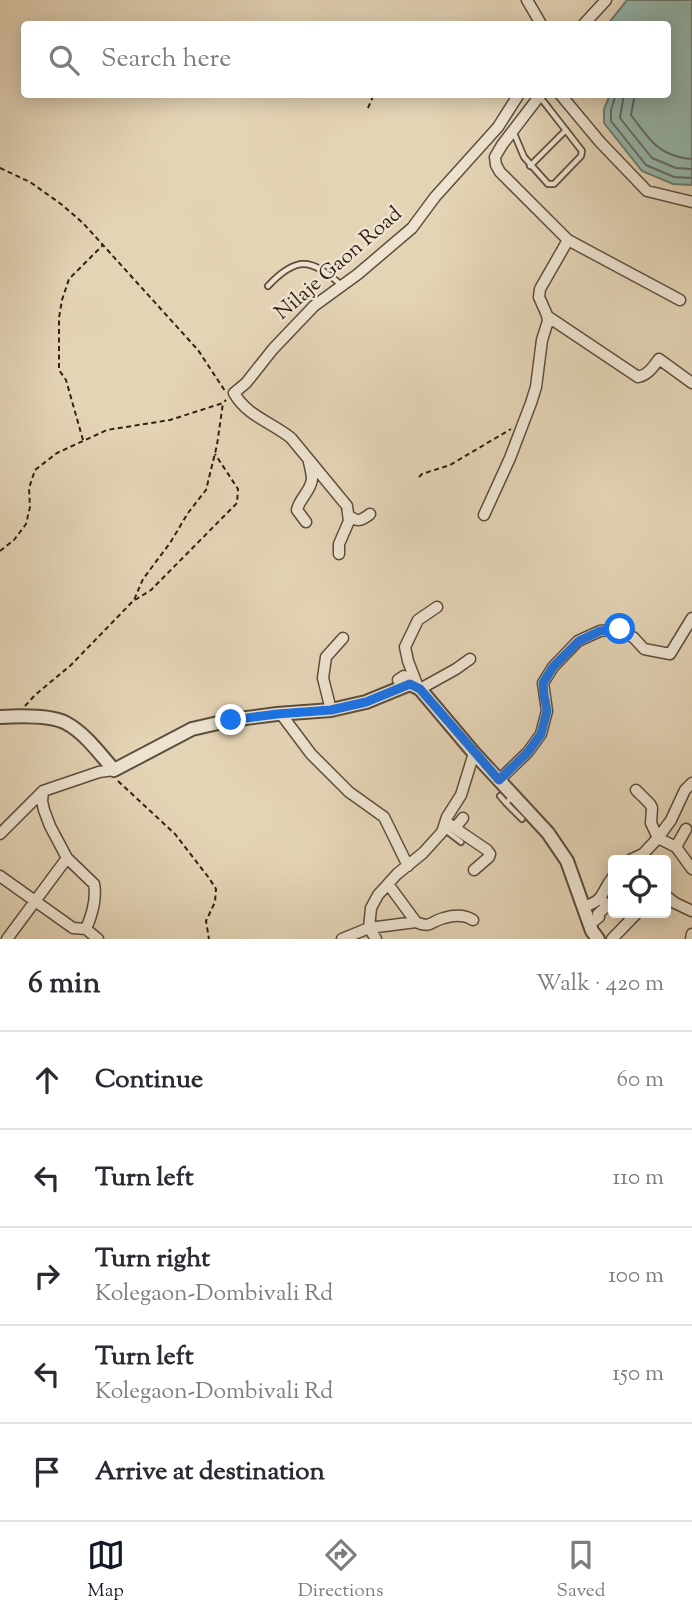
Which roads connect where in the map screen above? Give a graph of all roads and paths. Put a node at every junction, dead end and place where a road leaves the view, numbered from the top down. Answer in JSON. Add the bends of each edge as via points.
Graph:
{"nodes":[{"id":1,"x":527,"y":0,"type":"edge"},
{"id":2,"x":606,"y":0,"type":"edge"},
{"id":3,"x":539,"y":21,"type":"edge"},
{"id":4,"x":587,"y":21,"type":"edge"},
{"id":5,"x":372,"y":98,"type":"edge"},
{"id":6,"x":516,"y":98,"type":"edge"},
{"id":7,"x":538,"y":98,"type":"edge"},
{"id":8,"x":542,"y":98,"type":"edge"},
{"id":9,"x":562,"y":98,"type":"edge"},
{"id":10,"x":368,"y":108,"type":"dead end"},
{"id":11,"x":496,"y":129,"type":"junction"},
{"id":12,"x":566,"y":130,"type":"junction"},
{"id":13,"x":513,"y":131,"type":"junction"},
{"id":14,"x":507,"y":140,"type":"junction"},
{"id":15,"x":530,"y":166,"type":"junction"},
{"id":16,"x":0,"y":168,"type":"edge"},
{"id":17,"x":692,"y":202,"type":"edge"},
{"id":18,"x":568,"y":240,"type":"junction"},
{"id":19,"x":103,"y":245,"type":"junction"},
{"id":20,"x":268,"y":286,"type":"dead end"},
{"id":21,"x":342,"y":286,"type":"junction"},
{"id":22,"x":680,"y":300,"type":"dead end"},
{"id":23,"x":547,"y":316,"type":"junction"},
{"id":24,"x":692,"y":383,"type":"edge"},
{"id":25,"x":231,"y":395,"type":"junction"},
{"id":26,"x":524,"y":422,"type":"junction"},
{"id":27,"x":84,"y":441,"type":"junction"},
{"id":28,"x":215,"y":454,"type":"junction"},
{"id":29,"x":309,"y":461,"type":"junction"},
{"id":30,"x":419,"y":477,"type":"dead end"},
{"id":31,"x":370,"y":514,"type":"dead end"},
{"id":32,"x":485,"y":515,"type":"dead end"},
{"id":33,"x":349,"y":516,"type":"junction"},
{"id":34,"x":306,"y":522,"type":"dead end"},
{"id":35,"x":0,"y":551,"type":"edge"},
{"id":36,"x":339,"y":554,"type":"dead end"},
{"id":37,"x":134,"y":600,"type":"junction"},
{"id":38,"x":438,"y":607,"type":"dead end"},
{"id":39,"x":692,"y":618,"type":"edge"},
{"id":40,"x":343,"y":638,"type":"dead end"},
{"id":41,"x":470,"y":659,"type":"dead end"},
{"id":42,"x":411,"y":685,"type":"junction"},
{"id":43,"x":331,"y":710,"type":"junction"},
{"id":44,"x":281,"y":713,"type":"junction"},
{"id":45,"x":15,"y":716,"type":"junction"},
{"id":46,"x":0,"y":717,"type":"edge"},
{"id":47,"x":474,"y":753,"type":"junction"},
{"id":48,"x":110,"y":770,"type":"junction"},
{"id":49,"x":499,"y":780,"type":"junction"},
{"id":50,"x":692,"y":783,"type":"edge"},
{"id":51,"x":636,"y":790,"type":"dead end"},
{"id":52,"x":43,"y":791,"type":"junction"},
{"id":53,"x":506,"y":799,"type":"junction"},
{"id":54,"x":463,"y":818,"type":"dead end"},
{"id":55,"x":522,"y":819,"type":"dead end"},
{"id":56,"x":448,"y":826,"type":"junction"},
{"id":57,"x":686,"y":829,"type":"dead end"},
{"id":58,"x":0,"y":834,"type":"edge"},
{"id":59,"x":659,"y":838,"type":"junction"},
{"id":60,"x":461,"y":842,"type":"dead end"},
{"id":61,"x":676,"y":847,"type":"junction"},
{"id":62,"x":640,"y":855,"type":"edge"},
{"id":63,"x":67,"y":858,"type":"junction"},
{"id":64,"x":408,"y":866,"type":"junction"},
{"id":65,"x":692,"y":869,"type":"edge"},
{"id":66,"x":474,"y":870,"type":"dead end"},
{"id":67,"x":0,"y":876,"type":"edge"},
{"id":68,"x":388,"y":884,"type":"junction"},
{"id":69,"x":608,"y":884,"type":"edge"},
{"id":70,"x":600,"y":898,"type":"junction"},
{"id":71,"x":34,"y":900,"type":"junction"},
{"id":72,"x":671,"y":900,"type":"edge"},
{"id":73,"x":404,"y":906,"type":"junction"},
{"id":74,"x":583,"y":906,"type":"junction"},
{"id":75,"x":692,"y":911,"type":"edge"},
{"id":76,"x":632,"y":918,"type":"edge"},
{"id":77,"x":473,"y":920,"type":"dead end"},
{"id":78,"x":594,"y":921,"type":"dead end"},
{"id":79,"x":416,"y":922,"type":"junction"},
{"id":80,"x":391,"y":925,"type":"junction"},
{"id":81,"x":369,"y":928,"type":"junction"},
{"id":82,"x":86,"y":929,"type":"junction"},
{"id":83,"x":7,"y":939,"type":"edge"},
{"id":84,"x":98,"y":939,"type":"edge"},
{"id":85,"x":209,"y":939,"type":"edge"},
{"id":86,"x":342,"y":939,"type":"edge"},
{"id":87,"x":376,"y":939,"type":"edge"},
{"id":88,"x":597,"y":939,"type":"edge"},
{"id":89,"x":612,"y":939,"type":"edge"}],
"edges":[{"from":1,"to":3,"type":"street"},
{"from":2,"to":4,"type":"street"},
{"from":5,"to":10,"type":"path"},
{"from":6,"to":11,"type":"street","name":"Nilaje Gaon Road"},
{"from":7,"to":13,"type":"street"},
{"from":8,"to":12,"type":"lane"},
{"from":9,"to":17,"type":"street","via":[[648,191]]},
{"from":11,"to":14,"type":"street"},
{"from":11,"to":21,"type":"street","name":"Nilaje Gaon Road","via":[[412,228]]},
{"from":12,"to":15,"type":"lane"},
{"from":12,"to":15,"type":"lane","via":[[582,150],[581,156],[554,184],[548,184]]},
{"from":13,"to":14,"type":"street"},
{"from":13,"to":15,"type":"lane"},
{"from":14,"to":18,"type":"street","via":[[495,157],[500,172]]},
{"from":16,"to":19,"type":"path","via":[[61,204]]},
{"from":18,"to":22,"type":"street"},
{"from":18,"to":23,"type":"street","via":[[540,289],[538,297]]},
{"from":19,"to":25,"type":"path","via":[[198,350]]},
{"from":19,"to":27,"type":"path","via":[[68,279],[59,318],[59,370]]},
{"from":20,"to":21,"type":"lane","via":[[291,267],[309,264]]},
{"from":21,"to":25,"type":"street","name":"Nilaje Gaon Road","via":[[314,306]]},
{"from":23,"to":24,"type":"street","via":[[638,377],[659,359]]},
{"from":23,"to":26,"type":"street","via":[[536,387]]},
{"from":25,"to":29,"type":"street","via":[[291,438]]},
{"from":26,"to":30,"type":"path","via":[[450,465]]},
{"from":26,"to":32,"type":"street"},
{"from":27,"to":28,"type":"path","via":[[107,430],[170,420],[223,403]]},
{"from":27,"to":35,"type":"path","via":[[35,470],[26,524]]},
{"from":28,"to":37,"type":"path","via":[[206,490],[143,579]]},
{"from":28,"to":37,"type":"path","via":[[238,489],[237,503],[151,590]]},
{"from":29,"to":33,"type":"street","via":[[347,506]]},
{"from":29,"to":34,"type":"street","via":[[312,481],[297,510]]},
{"from":31,"to":33,"type":"street","via":[[361,521]]},
{"from":33,"to":36,"type":"street"},
{"from":37,"to":45,"type":"path"},
{"from":38,"to":42,"type":"street","via":[[418,620],[405,647]]},
{"from":39,"to":49,"type":"street","via":[[670,654],[644,649],[620,629],[600,631],[579,641],[543,683],[547,711],[541,734]]},
{"from":40,"to":43,"type":"street","via":[[326,657],[323,678]]},
{"from":41,"to":42,"type":"street","via":[[456,669]]},
{"from":42,"to":43,"type":"street"},
{"from":42,"to":47,"type":"street"},
{"from":43,"to":44,"type":"street"},
{"from":44,"to":48,"type":"street","via":[[192,729]]},
{"from":44,"to":64,"type":"street","via":[[311,754],[349,792],[384,817]]},
{"from":45,"to":46,"type":"street"},
{"from":45,"to":48,"type":"street","via":[[65,722],[87,739]]},
{"from":47,"to":49,"type":"street"},
{"from":47,"to":56,"type":"street","via":[[461,795],[447,817]]},
{"from":48,"to":52,"type":"street"},
{"from":48,"to":85,"type":"path","via":[[175,834],[216,889],[207,918]]},
{"from":49,"to":53,"type":"street"},
{"from":50,"to":59,"type":"street"},
{"from":51,"to":59,"type":"street","via":[[652,808],[651,823]]},
{"from":52,"to":58,"type":"street"},
{"from":52,"to":63,"type":"street","via":[[44,810]]},
{"from":53,"to":55,"type":"lane"},
{"from":53,"to":74,"type":"street","via":[[548,833],[567,861]]},
{"from":54,"to":56,"type":"street"},
{"from":56,"to":60,"type":"lane"},
{"from":56,"to":64,"type":"street"},
{"from":56,"to":66,"type":"street","via":[[490,854]]},
{"from":57,"to":61,"type":"street"},
{"from":59,"to":61,"type":"street"},
{"from":59,"to":62,"type":"street"},
{"from":61,"to":65,"type":"street"},
{"from":63,"to":71,"type":"street"},
{"from":63,"to":82,"type":"street","via":[[96,888]]},
{"from":64,"to":68,"type":"street"},
{"from":67,"to":71,"type":"street"},
{"from":68,"to":73,"type":"street"},
{"from":68,"to":81,"type":"street","via":[[371,908]]},
{"from":69,"to":70,"type":"street"},
{"from":70,"to":74,"type":"street"},
{"from":70,"to":78,"type":"street","via":[[607,906]]},
{"from":71,"to":82,"type":"street","via":[[74,928]]},
{"from":71,"to":83,"type":"street"},
{"from":72,"to":75,"type":"street"},
{"from":73,"to":79,"type":"street"},
{"from":73,"to":80,"type":"street"},
{"from":74,"to":88,"type":"street"},
{"from":76,"to":89,"type":"street"},
{"from":77,"to":79,"type":"street","via":[[465,915],[430,926]]},
{"from":79,"to":80,"type":"street"},
{"from":80,"to":81,"type":"street"},
{"from":81,"to":86,"type":"street"},
{"from":81,"to":87,"type":"street"},
{"from":82,"to":84,"type":"street"}]}
